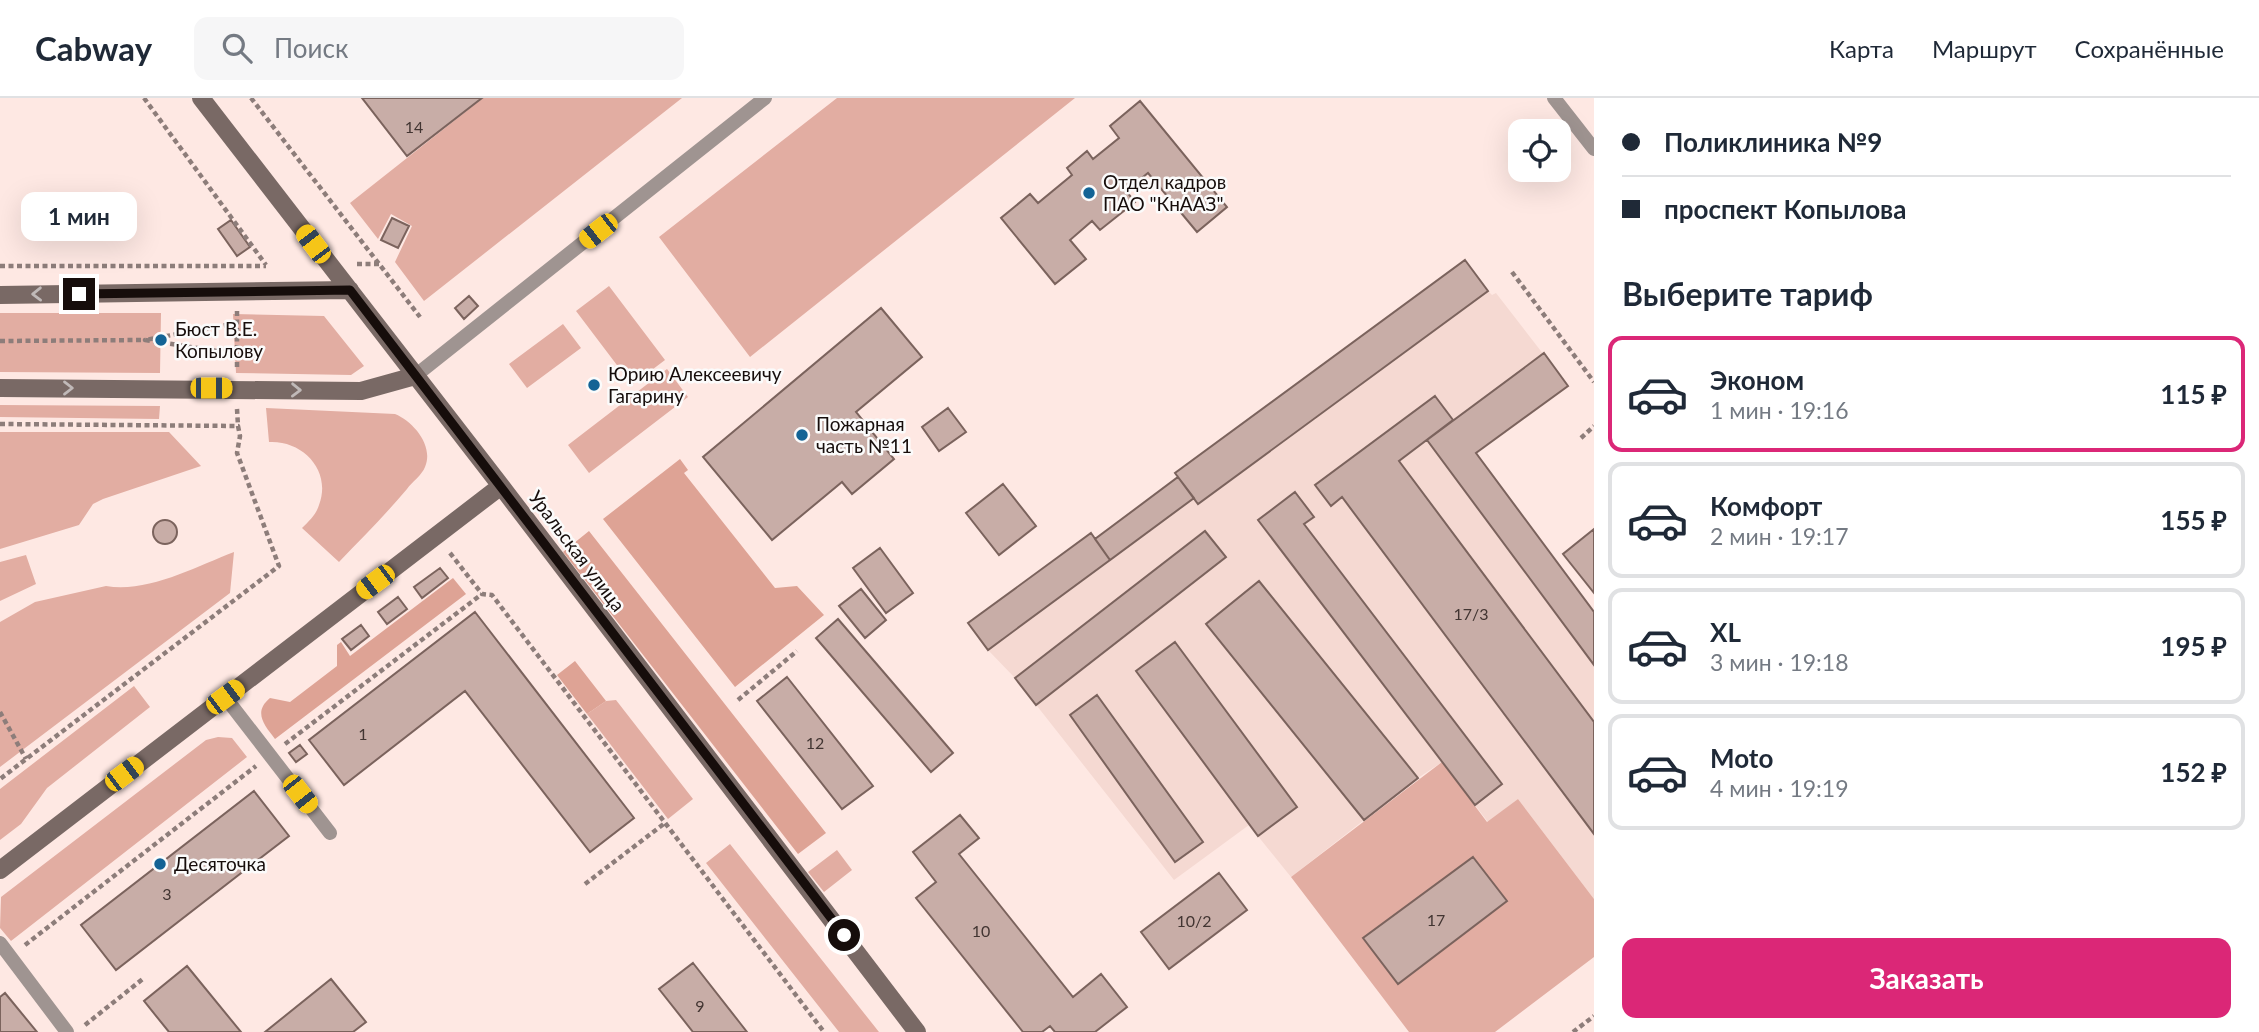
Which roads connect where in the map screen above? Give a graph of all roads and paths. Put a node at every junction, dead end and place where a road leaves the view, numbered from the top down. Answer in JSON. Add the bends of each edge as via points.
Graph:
{"nodes":[{"id":1,"x":144,"y":98,"type":"edge"},
{"id":2,"x":201,"y":98,"type":"edge"},
{"id":3,"x":251,"y":98,"type":"edge"},
{"id":4,"x":765,"y":98,"type":"edge"},
{"id":5,"x":1554,"y":98,"type":"edge"},
{"id":6,"x":1594,"y":149,"type":"edge"},
{"id":7,"x":357,"y":264,"type":"dead end"},
{"id":8,"x":380,"y":264,"type":"junction"},
{"id":9,"x":0,"y":266,"type":"edge"},
{"id":10,"x":1512,"y":272,"type":"dead end"},
{"id":11,"x":350,"y":290,"type":"junction"},
{"id":12,"x":0,"y":295,"type":"edge"},
{"id":13,"x":237,"y":301,"type":"dead end"},
{"id":14,"x":420,"y":317,"type":"dead end"},
{"id":15,"x":237,"y":323,"type":"junction"},
{"id":16,"x":145,"y":340,"type":"junction"},
{"id":17,"x":0,"y":341,"type":"edge"},
{"id":18,"x":237,"y":354,"type":"junction"},
{"id":19,"x":415,"y":376,"type":"junction"},
{"id":20,"x":237,"y":380,"type":"dead end"},
{"id":21,"x":1594,"y":382,"type":"edge"},
{"id":22,"x":0,"y":388,"type":"edge"},
{"id":23,"x":0,"y":424,"type":"edge"},
{"id":24,"x":1594,"y":426,"type":"edge"},
{"id":25,"x":1581,"y":438,"type":"dead end"},
{"id":26,"x":501,"y":486,"type":"junction"},
{"id":27,"x":440,"y":561,"type":"dead end"},
{"id":28,"x":482,"y":594,"type":"junction"},
{"id":29,"x":797,"y":651,"type":"dead end"},
{"id":30,"x":225,"y":697,"type":"junction"},
{"id":31,"x":738,"y":701,"type":"dead end"},
{"id":32,"x":0,"y":712,"type":"edge"},
{"id":33,"x":270,"y":755,"type":"junction"},
{"id":34,"x":26,"y":759,"type":"junction"},
{"id":35,"x":0,"y":779,"type":"edge"},
{"id":36,"x":666,"y":823,"type":"junction"},
{"id":37,"x":330,"y":834,"type":"dead end"},
{"id":38,"x":0,"y":870,"type":"edge"},
{"id":39,"x":585,"y":884,"type":"dead end"},
{"id":40,"x":0,"y":943,"type":"edge"},
{"id":41,"x":10,"y":957,"type":"junction"},
{"id":42,"x":144,"y":978,"type":"dead end"},
{"id":43,"x":1594,"y":1016,"type":"edge"},
{"id":44,"x":67,"y":1032,"type":"edge"},
{"id":45,"x":76,"y":1032,"type":"edge"},
{"id":46,"x":824,"y":1032,"type":"edge"},
{"id":47,"x":917,"y":1032,"type":"edge"},
{"id":48,"x":1573,"y":1032,"type":"edge"}],
"edges":[{"from":1,"to":9,"type":"path","via":[[266,266]]},
{"from":2,"to":11,"type":"street","name":"Уральская улица"},
{"from":3,"to":8,"type":"path"},
{"from":4,"to":19,"type":"lane"},
{"from":5,"to":6,"type":"lane"},
{"from":7,"to":8,"type":"path"},
{"from":8,"to":14,"type":"path"},
{"from":10,"to":21,"type":"path"},
{"from":11,"to":12,"type":"street","one_way":true},
{"from":11,"to":19,"type":"street","name":"Уральская улица"},
{"from":13,"to":15,"type":"path"},
{"from":15,"to":16,"type":"path"},
{"from":15,"to":18,"type":"path"},
{"from":16,"to":17,"type":"path"},
{"from":16,"to":18,"type":"path"},
{"from":18,"to":20,"type":"path"},
{"from":22,"to":19,"type":"street","one_way":true,"via":[[361,391]]},
{"from":19,"to":26,"type":"street","name":"Уральская улица"},
{"from":23,"to":34,"type":"path","via":[[238,426],[237,453],[279,566]]},
{"from":24,"to":25,"type":"path"},
{"from":26,"to":30,"type":"street"},
{"from":26,"to":47,"type":"street","name":"Уральская улица"},
{"from":27,"to":28,"type":"path","via":[[450,552]]},
{"from":28,"to":33,"type":"path"},
{"from":28,"to":36,"type":"path","via":[[492,595]]},
{"from":29,"to":31,"type":"path"},
{"from":30,"to":33,"type":"lane"},
{"from":30,"to":38,"type":"street"},
{"from":32,"to":34,"type":"path"},
{"from":33,"to":37,"type":"lane"},
{"from":33,"to":41,"type":"path"},
{"from":34,"to":35,"type":"path"},
{"from":36,"to":39,"type":"path"},
{"from":36,"to":46,"type":"path"},
{"from":40,"to":41,"type":"lane"},
{"from":41,"to":44,"type":"lane"},
{"from":42,"to":45,"type":"path"},
{"from":43,"to":48,"type":"path"}]}
